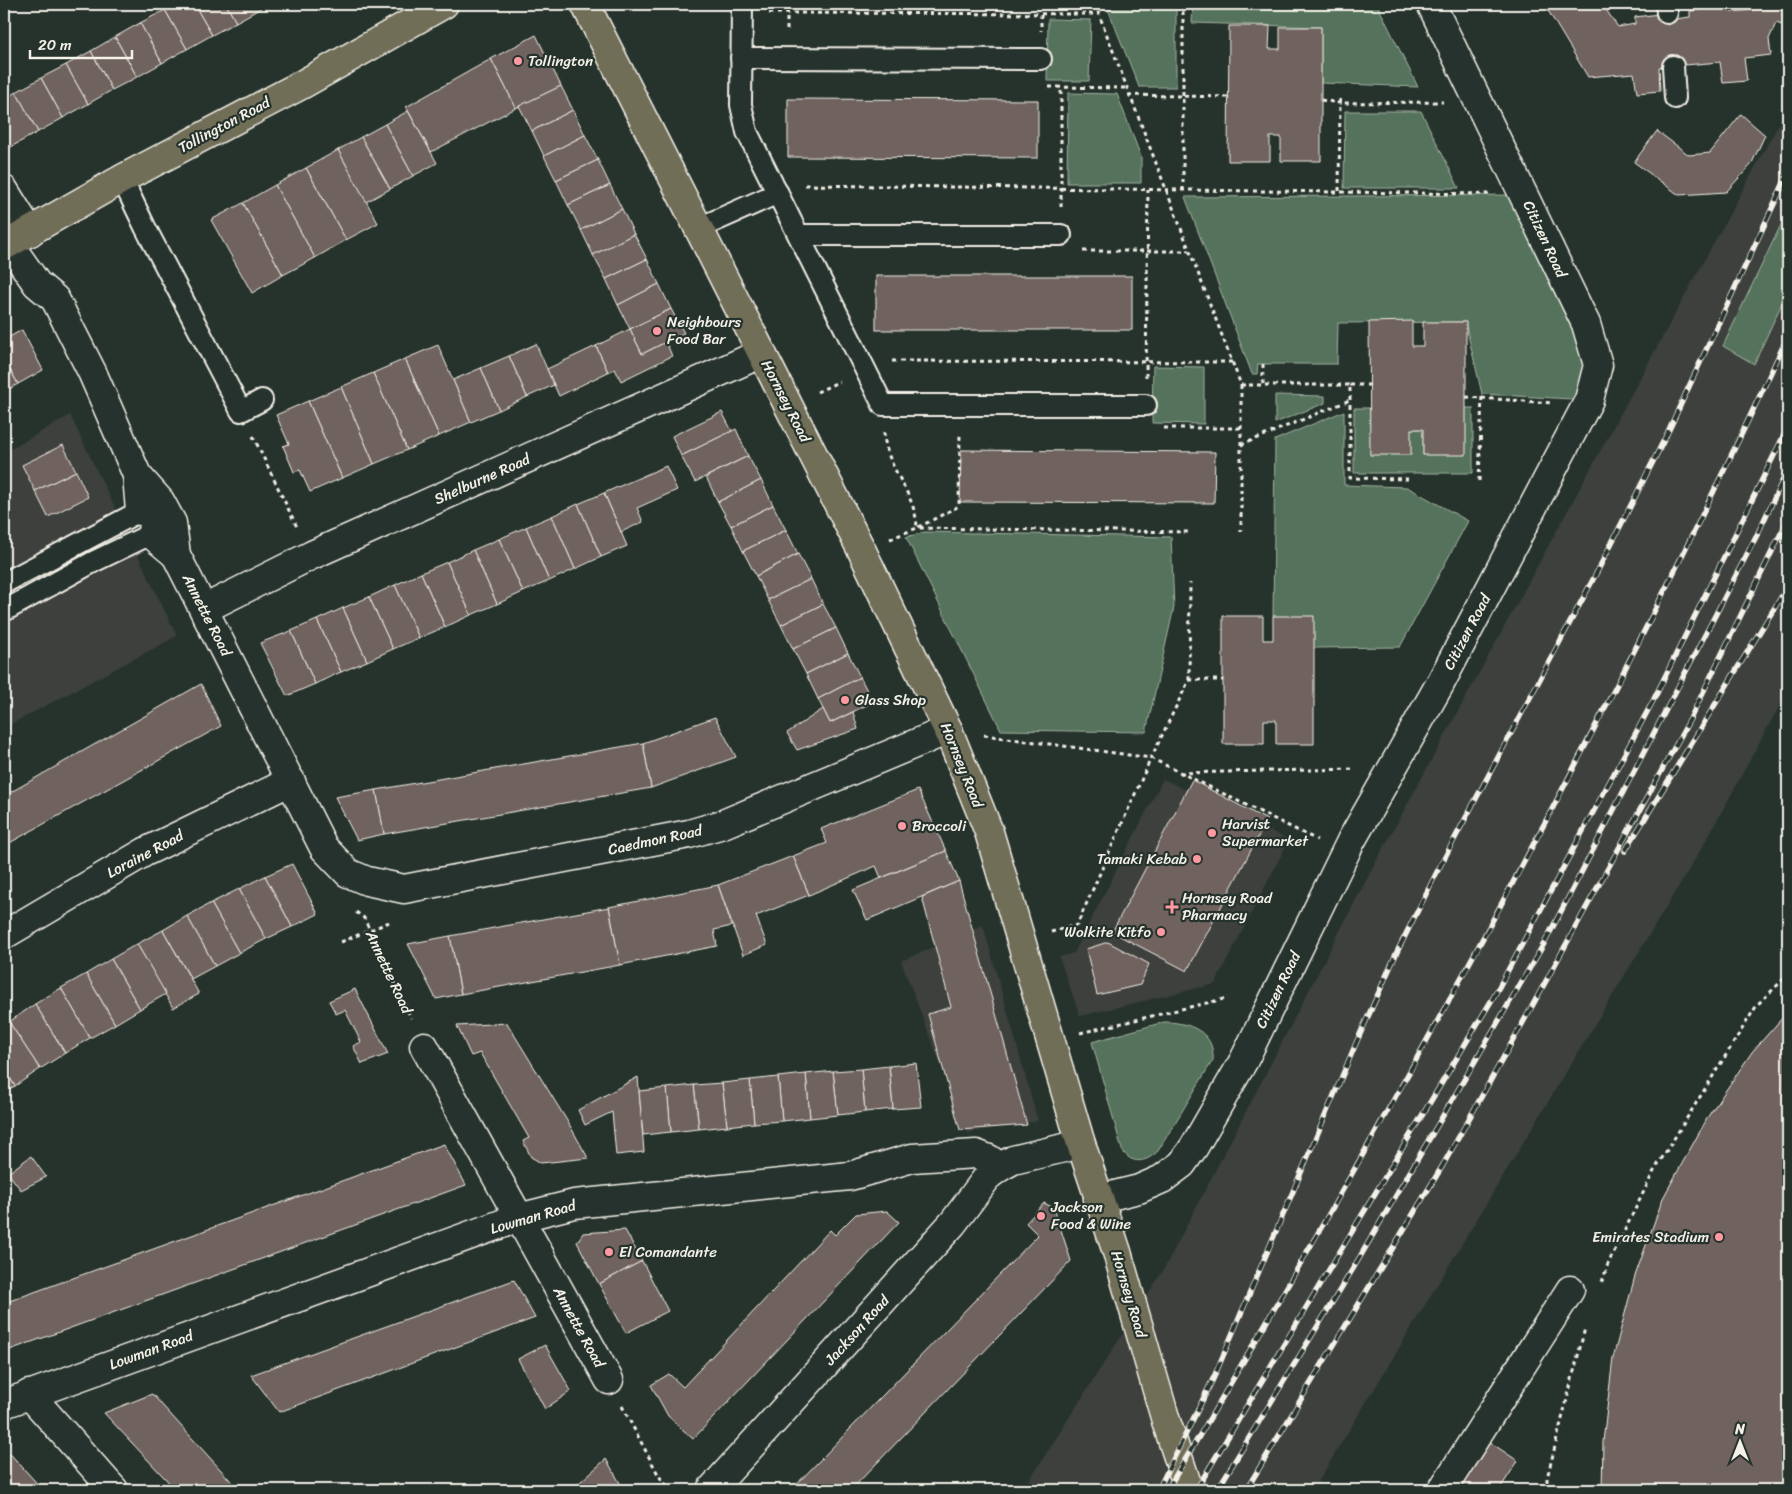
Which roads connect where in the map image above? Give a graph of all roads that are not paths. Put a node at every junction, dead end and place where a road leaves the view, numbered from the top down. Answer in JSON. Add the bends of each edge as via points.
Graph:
{"nodes":[{"id":1,"x":444,"y":4,"type":"edge"},
{"id":2,"x":585,"y":4,"type":"edge"},
{"id":3,"x":1431,"y":4,"type":"edge"},
{"id":4,"x":742,"y":8,"type":"edge"},
{"id":5,"x":741,"y":58,"type":"junction"},
{"id":6,"x":1041,"y":59,"type":"dead end"},
{"id":7,"x":1673,"y":66,"type":"dead end"},
{"id":8,"x":1676,"y":98,"type":"dead end"},
{"id":9,"x":122,"y":178,"type":"junction"},
{"id":10,"x":4,"y":190,"type":"edge"},
{"id":11,"x":778,"y":193,"type":"junction"},
{"id":12,"x":699,"y":228,"type":"junction"},
{"id":13,"x":799,"y":235,"type":"junction"},
{"id":14,"x":1060,"y":235,"type":"road end"},
{"id":15,"x":14,"y":241,"type":"edge"},
{"id":16,"x":762,"y":353,"type":"junction"},
{"id":17,"x":262,"y":400,"type":"dead end"},
{"id":18,"x":1146,"y":405,"type":"road end"},
{"id":19,"x":150,"y":515,"type":"junction"},
{"id":20,"x":4,"y":583,"type":"edge"},
{"id":21,"x":204,"y":609,"type":"junction"},
{"id":22,"x":4,"y":611,"type":"edge"},
{"id":23,"x":948,"y":730,"type":"junction"},
{"id":24,"x":291,"y":781,"type":"junction"},
{"id":25,"x":348,"y":873,"type":"joint"},
{"id":26,"x":4,"y":935,"type":"edge"},
{"id":27,"x":424,"y":1046,"type":"road end"},
{"id":28,"x":1081,"y":1144,"type":"junction"},
{"id":29,"x":1000,"y":1167,"type":"junction"},
{"id":30,"x":1098,"y":1199,"type":"junction"},
{"id":31,"x":518,"y":1218,"type":"junction"},
{"id":32,"x":1570,"y":1290,"type":"dead end"},
{"id":33,"x":609,"y":1380,"type":"road end"},
{"id":34,"x":29,"y":1394,"type":"junction"},
{"id":35,"x":4,"y":1404,"type":"edge"},
{"id":36,"x":114,"y":1490,"type":"edge"},
{"id":37,"x":711,"y":1490,"type":"edge"},
{"id":38,"x":1189,"y":1490,"type":"edge"},
{"id":39,"x":1442,"y":1490,"type":"edge"}],
"edges":[{"from":1,"to":9,"type":"main road","name":"Tollington Road","via":[[303,84]]},
{"from":2,"to":12,"type":"main road","name":"Hornsey Road"},
{"from":3,"to":30,"type":"street","name":"Citizen Road","via":[[1586,324],[1598,365],[1589,400],[1393,769],[1351,841],[1244,1060],[1194,1147],[1182,1164],[1162,1179]]},
{"from":4,"to":5,"type":"lane"},
{"from":5,"to":6,"type":"lane"},
{"from":5,"to":11,"type":"lane","via":[[740,105],[747,132]]},
{"from":7,"to":8,"type":"lane"},
{"from":9,"to":15,"type":"main road","name":"Tollington Road"},
{"from":9,"to":17,"type":"lane","via":[[144,227],[241,410]]},
{"from":10,"to":15,"type":"street","name":"Annette Road"},
{"from":11,"to":12,"type":"lane"},
{"from":11,"to":13,"type":"lane"},
{"from":12,"to":16,"type":"main road","name":"Hornsey Road"},
{"from":13,"to":14,"type":"lane"},
{"from":13,"to":18,"type":"lane","via":[[883,405]]},
{"from":15,"to":19,"type":"street","name":"Annette Road","via":[[37,284],[54,299],[92,372],[137,475]]},
{"from":16,"to":21,"type":"street","name":"Shelburne Road","via":[[312,556]]},
{"from":16,"to":23,"type":"main road","name":"Hornsey Road"},
{"from":19,"to":20,"type":"lane"},
{"from":19,"to":21,"type":"street","name":"Annette Road","via":[[176,555]]},
{"from":19,"to":22,"type":"lane","via":[[94,562]]},
{"from":21,"to":24,"type":"street","name":"Annette Road"},
{"from":23,"to":25,"type":"street","name":"Caedmon Road","via":[[723,824],[689,834],[404,889]]},
{"from":23,"to":28,"type":"main road","name":"Hornsey Road","via":[[989,832]]},
{"from":24,"to":25,"type":"street","name":"Annette Road","via":[[324,848]]},
{"from":24,"to":26,"type":"street","name":"Loraine Road","via":[[145,852]]},
{"from":27,"to":31,"type":"street","name":"Annette Road"},
{"from":28,"to":29,"type":"street","via":[[1013,1160]]},
{"from":28,"to":30,"type":"main road","name":"Hornsey Road"},
{"from":29,"to":31,"type":"street","name":"Lowman Road","via":[[976,1154],[912,1158],[850,1176],[574,1204]]},
{"from":29,"to":37,"type":"street","name":"Jackson Road"},
{"from":30,"to":38,"type":"main road","name":"Hornsey Road"},
{"from":31,"to":33,"type":"street","name":"Annette Road"},
{"from":31,"to":34,"type":"street","name":"Lowman Road"},
{"from":32,"to":39,"type":"street"},
{"from":34,"to":35,"type":"street","name":"Lowman Road"},
{"from":34,"to":36,"type":"street"}]}
